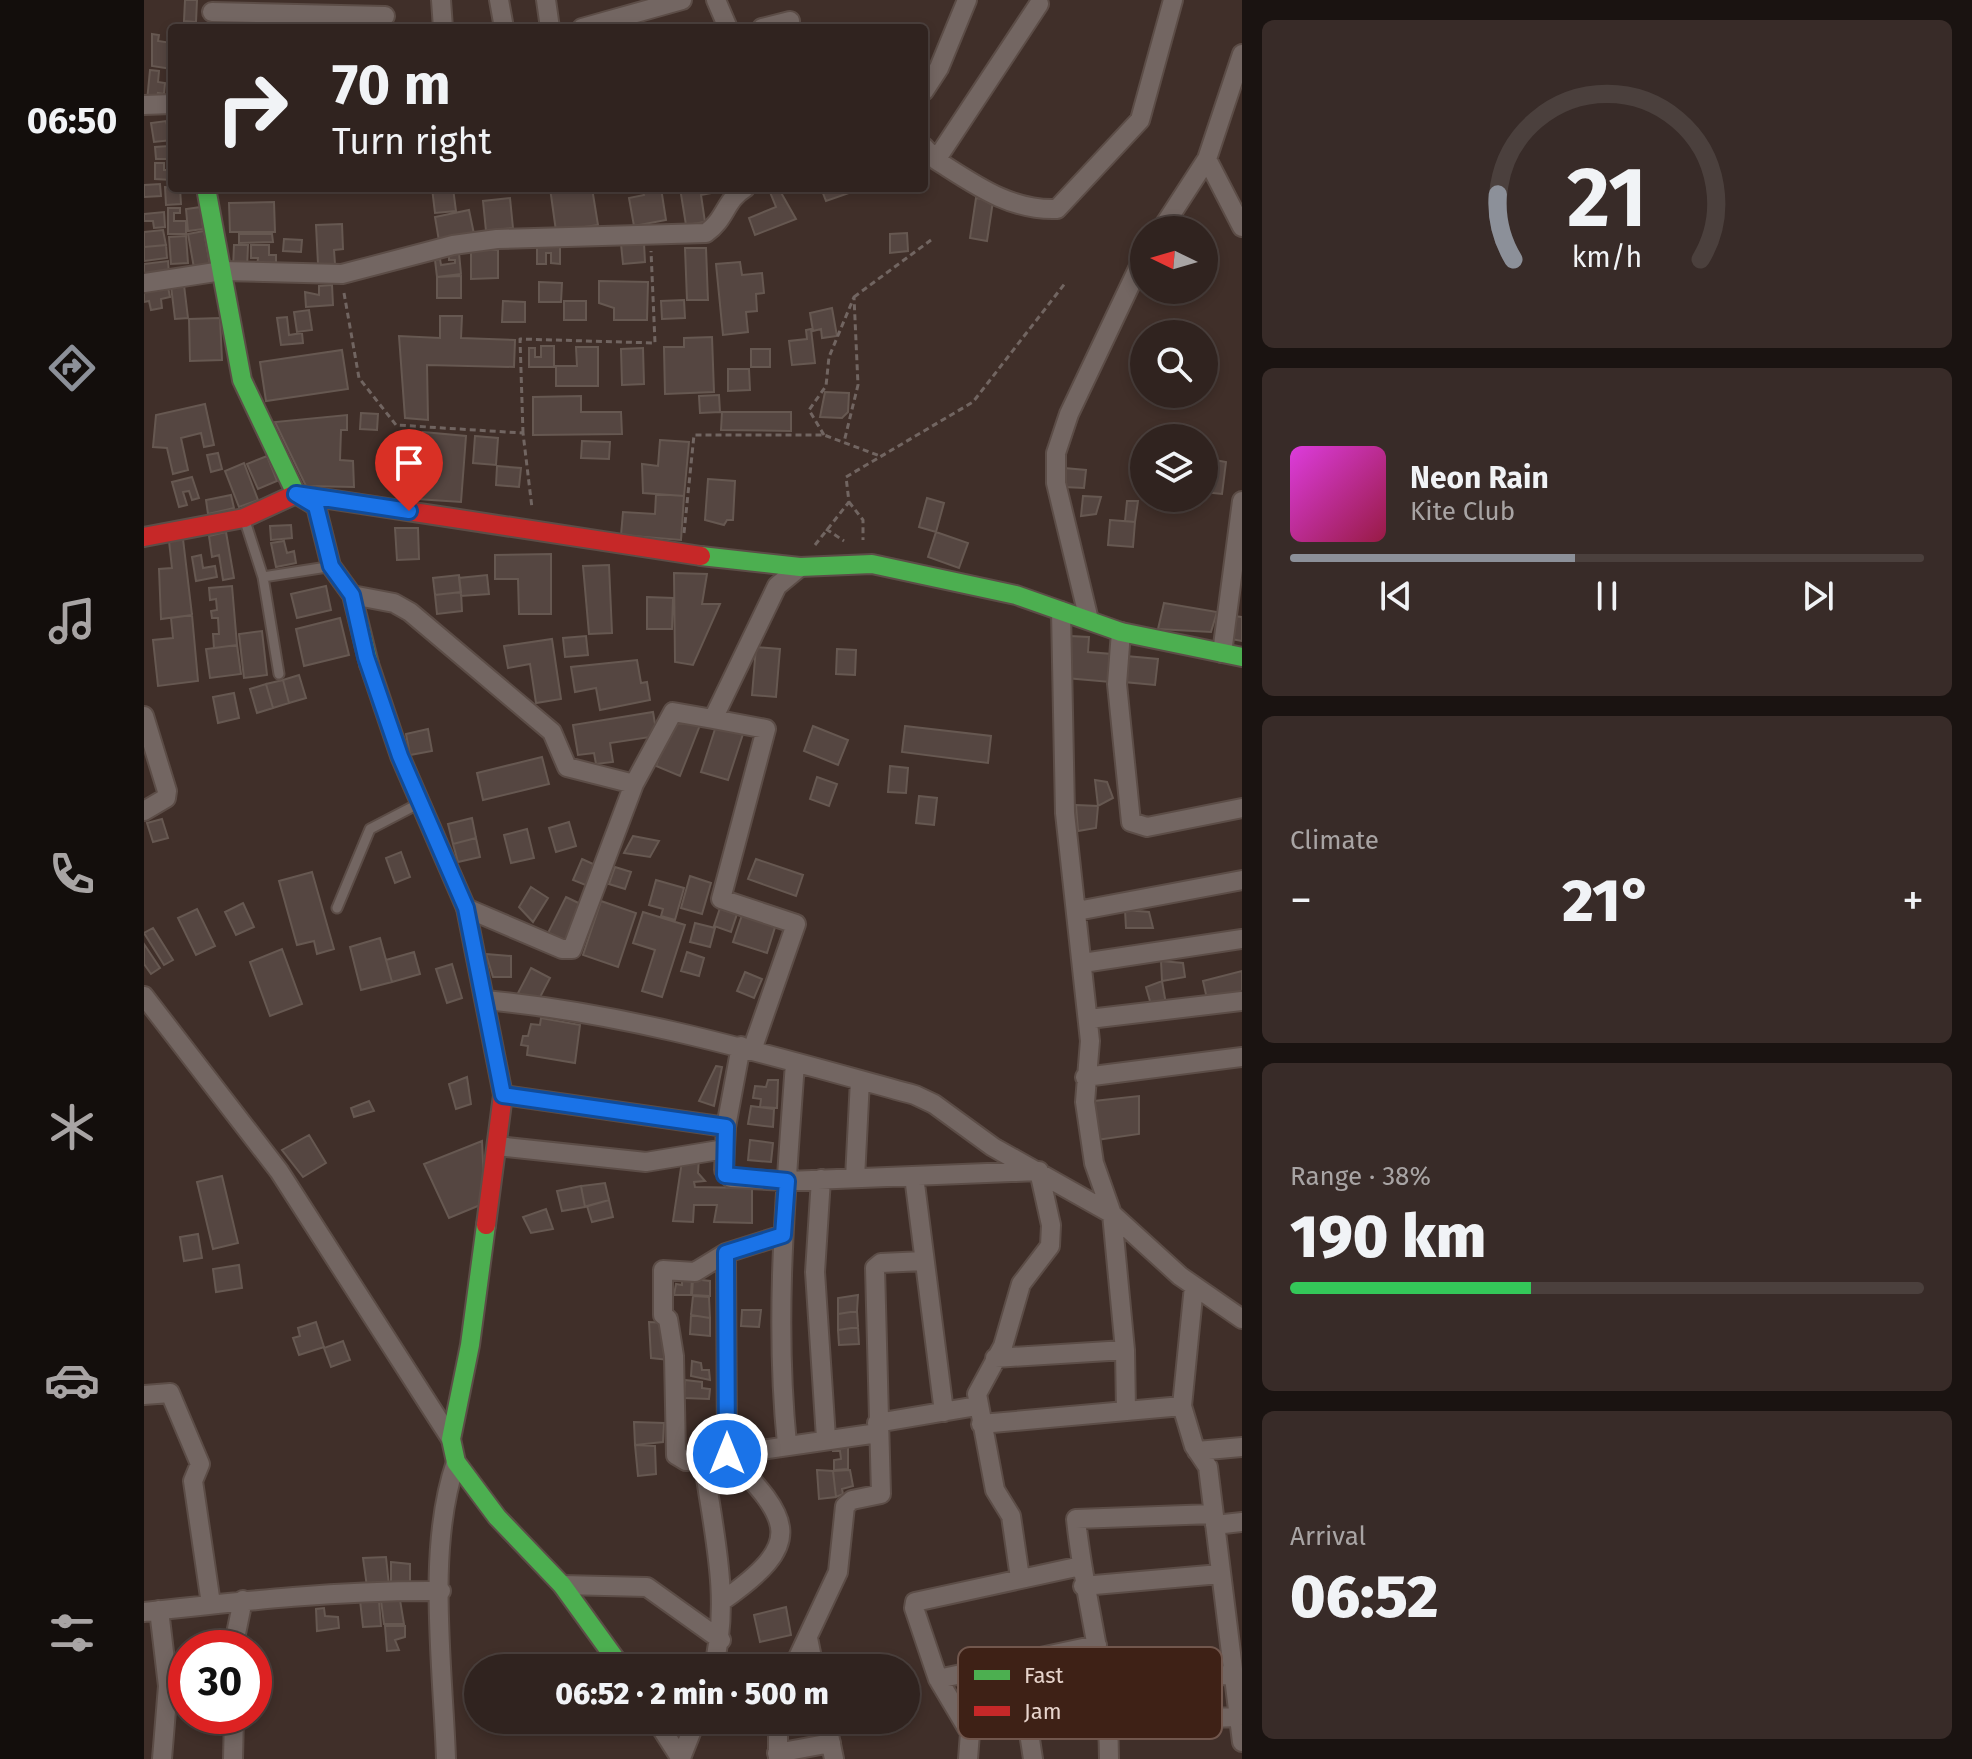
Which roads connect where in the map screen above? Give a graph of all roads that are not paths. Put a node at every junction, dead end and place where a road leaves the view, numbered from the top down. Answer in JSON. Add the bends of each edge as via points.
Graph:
{"nodes":[{"id":1,"x":441,"y":0,"type":"edge"},
{"id":2,"x":499,"y":0,"type":"edge"},
{"id":3,"x":546,"y":0,"type":"edge"},
{"id":4,"x":682,"y":0,"type":"edge"},
{"id":5,"x":716,"y":0,"type":"edge"},
{"id":6,"x":967,"y":0,"type":"edge"},
{"id":7,"x":1173,"y":0,"type":"edge"},
{"id":8,"x":1039,"y":4,"type":"dead end"},
{"id":9,"x":624,"y":9,"type":"edge"},
{"id":10,"x":212,"y":13,"type":"edge"},
{"id":11,"x":385,"y":16,"type":"dead end"},
{"id":12,"x":790,"y":21,"type":"dead end"},
{"id":13,"x":443,"y":24,"type":"edge"},
{"id":14,"x":503,"y":24,"type":"edge"},
{"id":15,"x":549,"y":24,"type":"edge"},
{"id":16,"x":591,"y":24,"type":"edge"},
{"id":17,"x":726,"y":24,"type":"edge"},
{"id":18,"x":778,"y":24,"type":"edge"},
{"id":19,"x":1242,"y":54,"type":"edge"},
{"id":20,"x":929,"y":68,"type":"edge"},
{"id":21,"x":168,"y":104,"type":"edge"},
{"id":22,"x":144,"y":105,"type":"edge"},
{"id":23,"x":930,"y":153,"type":"edge"},
{"id":24,"x":1207,"y":159,"type":"junction"},
{"id":25,"x":207,"y":192,"type":"edge"},
{"id":26,"x":738,"y":192,"type":"edge"},
{"id":27,"x":1170,"y":216,"type":"edge"},
{"id":28,"x":1242,"y":227,"type":"edge"},
{"id":29,"x":222,"y":271,"type":"junction"},
{"id":30,"x":144,"y":283,"type":"edge"},
{"id":31,"x":1130,"y":285,"type":"edge"},
{"id":32,"x":296,"y":494,"type":"junction"},
{"id":33,"x":1242,"y":501,"type":"edge"},
{"id":34,"x":244,"y":518,"type":"junction"},
{"id":35,"x":144,"y":537,"type":"edge"},
{"id":36,"x":331,"y":566,"type":"junction"},
{"id":37,"x":800,"y":567,"type":"junction"},
{"id":38,"x":263,"y":577,"type":"junction"},
{"id":39,"x":352,"y":595,"type":"junction"},
{"id":40,"x":1061,"y":611,"type":"junction"},
{"id":41,"x":1089,"y":620,"type":"junction"},
{"id":42,"x":1121,"y":632,"type":"junction"},
{"id":43,"x":1222,"y":653,"type":"junction"},
{"id":44,"x":1242,"y":657,"type":"edge"},
{"id":45,"x":279,"y":674,"type":"dead end"},
{"id":46,"x":144,"y":716,"type":"edge"},
{"id":47,"x":713,"y":719,"type":"junction"},
{"id":48,"x":634,"y":784,"type":"junction"},
{"id":49,"x":421,"y":802,"type":"junction"},
{"id":50,"x":1242,"y":808,"type":"edge"},
{"id":51,"x":144,"y":811,"type":"edge"},
{"id":52,"x":1242,"y":880,"type":"edge"},
{"id":53,"x":337,"y":908,"type":"dead end"},
{"id":54,"x":466,"y":908,"type":"junction"},
{"id":55,"x":1077,"y":911,"type":"junction"},
{"id":56,"x":1242,"y":939,"type":"edge"},
{"id":57,"x":1083,"y":963,"type":"junction"},
{"id":58,"x":144,"y":996,"type":"edge"},
{"id":59,"x":485,"y":1000,"type":"junction"},
{"id":60,"x":1242,"y":1001,"type":"edge"},
{"id":61,"x":1089,"y":1019,"type":"junction"},
{"id":62,"x":746,"y":1048,"type":"junction"},
{"id":63,"x":1242,"y":1057,"type":"edge"},
{"id":64,"x":795,"y":1063,"type":"junction"},
{"id":65,"x":1085,"y":1077,"type":"junction"},
{"id":66,"x":860,"y":1080,"type":"junction"},
{"id":67,"x":503,"y":1095,"type":"junction"},
{"id":68,"x":726,"y":1127,"type":"junction"},
{"id":69,"x":497,"y":1146,"type":"junction"},
{"id":70,"x":725,"y":1149,"type":"junction"},
{"id":71,"x":1039,"y":1171,"type":"junction"},
{"id":72,"x":914,"y":1176,"type":"junction"},
{"id":73,"x":855,"y":1178,"type":"junction"},
{"id":74,"x":821,"y":1179,"type":"junction"},
{"id":75,"x":787,"y":1181,"type":"junction"},
{"id":76,"x":1112,"y":1214,"type":"junction"},
{"id":77,"x":783,"y":1235,"type":"junction"},
{"id":78,"x":726,"y":1253,"type":"junction"},
{"id":79,"x":924,"y":1261,"type":"junction"},
{"id":80,"x":1194,"y":1286,"type":"junction"},
{"id":81,"x":1242,"y":1319,"type":"edge"},
{"id":82,"x":1125,"y":1350,"type":"junction"},
{"id":83,"x":995,"y":1358,"type":"junction"},
{"id":84,"x":144,"y":1395,"type":"edge"},
{"id":85,"x":1182,"y":1406,"type":"junction"},
{"id":86,"x":1126,"y":1411,"type":"junction"},
{"id":87,"x":944,"y":1412,"type":"junction"},
{"id":88,"x":979,"y":1415,"type":"junction"},
{"id":89,"x":877,"y":1428,"type":"junction"},
{"id":90,"x":826,"y":1438,"type":"junction"},
{"id":91,"x":451,"y":1439,"type":"junction"},
{"id":92,"x":787,"y":1444,"type":"junction"},
{"id":93,"x":1242,"y":1447,"type":"edge"},
{"id":94,"x":1197,"y":1451,"type":"junction"},
{"id":95,"x":727,"y":1454,"type":"junction"},
{"id":96,"x":703,"y":1457,"type":"junction"},
{"id":97,"x":456,"y":1462,"type":"junction"},
{"id":98,"x":1214,"y":1520,"type":"junction"},
{"id":99,"x":1242,"y":1522,"type":"edge"},
{"id":100,"x":1081,"y":1566,"type":"junction"},
{"id":101,"x":1220,"y":1574,"type":"junction"},
{"id":102,"x":1020,"y":1578,"type":"junction"},
{"id":103,"x":562,"y":1585,"type":"junction"},
{"id":104,"x":1083,"y":1586,"type":"junction"},
{"id":105,"x":441,"y":1591,"type":"junction"},
{"id":106,"x":243,"y":1600,"type":"junction"},
{"id":107,"x":722,"y":1601,"type":"junction"},
{"id":108,"x":211,"y":1604,"type":"junction"},
{"id":109,"x":152,"y":1611,"type":"edge"},
{"id":110,"x":237,"y":1630,"type":"edge"},
{"id":111,"x":808,"y":1638,"type":"junction"},
{"id":112,"x":721,"y":1640,"type":"junction"},
{"id":113,"x":1097,"y":1645,"type":"joint"},
{"id":114,"x":1088,"y":1647,"type":"edge"},
{"id":115,"x":612,"y":1654,"type":"edge"},
{"id":116,"x":717,"y":1654,"type":"edge"},
{"id":117,"x":800,"y":1654,"type":"edge"},
{"id":118,"x":811,"y":1654,"type":"edge"},
{"id":119,"x":958,"y":1675,"type":"edge"},
{"id":120,"x":1222,"y":1675,"type":"edge"},
{"id":121,"x":1232,"y":1675,"type":"junction"},
{"id":122,"x":938,"y":1679,"type":"junction"},
{"id":123,"x":958,"y":1712,"type":"edge"},
{"id":124,"x":1237,"y":1717,"type":"junction"},
{"id":125,"x":1222,"y":1718,"type":"edge"},
{"id":126,"x":234,"y":1734,"type":"edge"},
{"id":127,"x":665,"y":1734,"type":"edge"},
{"id":128,"x":691,"y":1734,"type":"edge"},
{"id":129,"x":778,"y":1734,"type":"edge"},
{"id":130,"x":970,"y":1739,"type":"edge"},
{"id":131,"x":1030,"y":1739,"type":"edge"},
{"id":132,"x":1242,"y":1742,"type":"edge"},
{"id":133,"x":832,"y":1751,"type":"edge"},
{"id":134,"x":778,"y":1756,"type":"edge"},
{"id":135,"x":162,"y":1759,"type":"edge"},
{"id":136,"x":233,"y":1759,"type":"edge"},
{"id":137,"x":446,"y":1759,"type":"edge"},
{"id":138,"x":681,"y":1759,"type":"edge"},
{"id":139,"x":968,"y":1759,"type":"edge"},
{"id":140,"x":1033,"y":1759,"type":"edge"}],
"edges":[{"from":1,"to":13,"type":"street"},
{"from":2,"to":14,"type":"street"},
{"from":3,"to":15,"type":"street"},
{"from":4,"to":9,"type":"street"},
{"from":5,"to":17,"type":"street"},
{"from":6,"to":20,"type":"street"},
{"from":7,"to":23,"type":"street","via":[[1140,120],[1057,209],[1037,210],[993,196]]},
{"from":8,"to":23,"type":"street"},
{"from":9,"to":16,"type":"street"},
{"from":10,"to":11,"type":"street"},
{"from":12,"to":18,"type":"street"},
{"from":19,"to":24,"type":"street"},
{"from":21,"to":22,"type":"street"},
{"from":24,"to":27,"type":"street"},
{"from":24,"to":28,"type":"street"},
{"from":25,"to":29,"type":"street"},
{"from":26,"to":29,"type":"street","via":[[721,223],[706,233],[497,239],[342,274]]},
{"from":29,"to":30,"type":"street"},
{"from":29,"to":32,"type":"street","via":[[242,380]]},
{"from":31,"to":41,"type":"street","via":[[1056,453],[1056,483]]},
{"from":32,"to":34,"type":"street"},
{"from":32,"to":36,"type":"street","via":[[316,506]]},
{"from":32,"to":37,"type":"street","via":[[682,554]]},
{"from":33,"to":43,"type":"street"},
{"from":34,"to":35,"type":"street"},
{"from":34,"to":38,"type":"lane"},
{"from":36,"to":38,"type":"lane"},
{"from":36,"to":39,"type":"street"},
{"from":37,"to":40,"type":"street","via":[[872,564],[1016,595]]},
{"from":37,"to":47,"type":"street","via":[[777,586]]},
{"from":38,"to":45,"type":"lane"},
{"from":39,"to":48,"type":"street","via":[[394,603],[410,612],[552,732],[567,767]]},
{"from":39,"to":49,"type":"street","via":[[366,657]]},
{"from":40,"to":41,"type":"street"},
{"from":40,"to":55,"type":"street","via":[[1065,813]]},
{"from":41,"to":42,"type":"street"},
{"from":42,"to":43,"type":"street"},
{"from":42,"to":50,"type":"street","via":[[1117,684],[1131,822],[1147,827]]},
{"from":43,"to":44,"type":"street"},
{"from":46,"to":51,"type":"street","via":[[167,795]]},
{"from":47,"to":48,"type":"street","via":[[673,712]]},
{"from":47,"to":62,"type":"street","via":[[766,729],[721,899],[796,924]]},
{"from":48,"to":54,"type":"street","via":[[572,949]]},
{"from":49,"to":53,"type":"lane","via":[[370,829]]},
{"from":49,"to":54,"type":"street"},
{"from":52,"to":55,"type":"street"},
{"from":54,"to":59,"type":"street"},
{"from":55,"to":57,"type":"street"},
{"from":56,"to":57,"type":"street"},
{"from":57,"to":61,"type":"street"},
{"from":58,"to":91,"type":"street","via":[[279,1171]]},
{"from":59,"to":62,"type":"street","via":[[614,1016]]},
{"from":59,"to":67,"type":"street"},
{"from":60,"to":61,"type":"street"},
{"from":61,"to":65,"type":"street"},
{"from":62,"to":64,"type":"street"},
{"from":62,"to":68,"type":"street"},
{"from":63,"to":65,"type":"street"},
{"from":64,"to":66,"type":"street"},
{"from":64,"to":75,"type":"street"},
{"from":65,"to":76,"type":"street","via":[[1089,1141]]},
{"from":66,"to":71,"type":"street","via":[[934,1104],[993,1147]]},
{"from":66,"to":73,"type":"street"},
{"from":67,"to":68,"type":"street"},
{"from":67,"to":69,"type":"street"},
{"from":68,"to":70,"type":"street"},
{"from":69,"to":70,"type":"street","via":[[646,1162]]},
{"from":69,"to":91,"type":"street","via":[[470,1345]]},
{"from":70,"to":75,"type":"street","via":[[724,1170],[731,1178]]},
{"from":71,"to":72,"type":"street"},
{"from":71,"to":76,"type":"street"},
{"from":71,"to":83,"type":"street","via":[[1051,1225],[1050,1246],[1021,1284]]},
{"from":72,"to":73,"type":"street"},
{"from":72,"to":79,"type":"street"},
{"from":73,"to":74,"type":"street"},
{"from":74,"to":75,"type":"street"},
{"from":74,"to":90,"type":"street","via":[[815,1272]]},
{"from":75,"to":77,"type":"street"},
{"from":76,"to":80,"type":"street"},
{"from":76,"to":82,"type":"street"},
{"from":77,"to":78,"type":"street"},
{"from":77,"to":92,"type":"street","via":[[781,1384]]},
{"from":78,"to":95,"type":"street"},
{"from":78,"to":96,"type":"street","via":[[695,1272],[663,1270],[663,1315],[674,1356],[676,1455],[686,1461]]},
{"from":79,"to":87,"type":"street"},
{"from":79,"to":89,"type":"street","via":[[881,1263],[875,1268]]},
{"from":80,"to":81,"type":"street"},
{"from":80,"to":85,"type":"street"},
{"from":82,"to":83,"type":"street"},
{"from":82,"to":86,"type":"street"},
{"from":83,"to":88,"type":"street","via":[[977,1394]]},
{"from":84,"to":108,"type":"street","via":[[170,1393],[200,1464],[193,1481]]},
{"from":85,"to":86,"type":"street"},
{"from":85,"to":94,"type":"street"},
{"from":86,"to":88,"type":"street"},
{"from":87,"to":88,"type":"street"},
{"from":87,"to":89,"type":"street"},
{"from":88,"to":102,"type":"street","via":[[995,1490],[1011,1516]]},
{"from":89,"to":90,"type":"street"},
{"from":89,"to":111,"type":"street","via":[[881,1494],[845,1506],[838,1572]]},
{"from":90,"to":92,"type":"street"},
{"from":91,"to":97,"type":"street"},
{"from":92,"to":95,"type":"street"},
{"from":93,"to":94,"type":"street"},
{"from":94,"to":98,"type":"street","via":[[1208,1467]]},
{"from":95,"to":96,"type":"street"},
{"from":95,"to":107,"type":"street","via":[[772,1507],[781,1535],[775,1557]]},
{"from":96,"to":107,"type":"street"},
{"from":97,"to":103,"type":"street","via":[[497,1517]]},
{"from":97,"to":105,"type":"street","via":[[444,1502]]},
{"from":98,"to":99,"type":"street"},
{"from":98,"to":100,"type":"street","via":[[1078,1518]]},
{"from":98,"to":101,"type":"street"},
{"from":100,"to":102,"type":"street"},
{"from":100,"to":104,"type":"street"},
{"from":101,"to":104,"type":"street"},
{"from":101,"to":121,"type":"street"},
{"from":102,"to":122,"type":"street","via":[[915,1602]]},
{"from":103,"to":112,"type":"street","via":[[647,1587]]},
{"from":103,"to":115,"type":"street"},
{"from":104,"to":113,"type":"street"},
{"from":105,"to":106,"type":"street"},
{"from":105,"to":137,"type":"street"},
{"from":106,"to":108,"type":"street"},
{"from":106,"to":110,"type":"street"},
{"from":107,"to":112,"type":"street"},
{"from":108,"to":109,"type":"street"},
{"from":109,"to":135,"type":"street","via":[[168,1686]]},
{"from":111,"to":117,"type":"street"},
{"from":111,"to":118,"type":"street"},
{"from":112,"to":116,"type":"street"},
{"from":113,"to":114,"type":"street"},
{"from":119,"to":122,"type":"street"},
{"from":120,"to":121,"type":"street"},
{"from":121,"to":124,"type":"street"},
{"from":122,"to":123,"type":"street"},
{"from":124,"to":125,"type":"street"},
{"from":124,"to":132,"type":"street"},
{"from":126,"to":136,"type":"street"},
{"from":127,"to":138,"type":"street"},
{"from":128,"to":138,"type":"street"},
{"from":129,"to":134,"type":"street"},
{"from":130,"to":139,"type":"street"},
{"from":131,"to":140,"type":"street"},
{"from":133,"to":134,"type":"street"}]}
